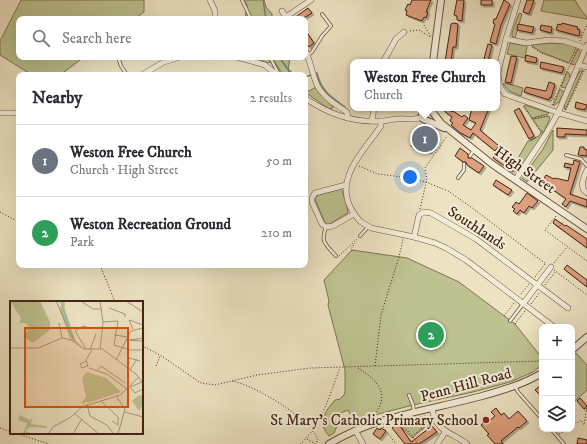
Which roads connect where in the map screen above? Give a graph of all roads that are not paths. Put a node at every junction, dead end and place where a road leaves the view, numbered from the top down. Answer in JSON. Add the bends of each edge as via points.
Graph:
{"nodes":[{"id":1,"x":210,"y":0,"type":"edge"},
{"id":2,"x":242,"y":0,"type":"edge"},
{"id":3,"x":311,"y":0,"type":"edge"},
{"id":4,"x":441,"y":0,"type":"edge"},
{"id":5,"x":518,"y":0,"type":"edge"},
{"id":6,"x":282,"y":11,"type":"dead end"},
{"id":7,"x":322,"y":14,"type":"dead end"},
{"id":8,"x":215,"y":16,"type":"edge"},
{"id":9,"x":250,"y":16,"type":"edge"},
{"id":10,"x":286,"y":16,"type":"edge"},
{"id":11,"x":290,"y":16,"type":"edge"},
{"id":12,"x":403,"y":33,"type":"road end"},
{"id":13,"x":506,"y":39,"type":"junction"},
{"id":14,"x":586,"y":46,"type":"edge"},
{"id":15,"x":308,"y":55,"type":"joint"},
{"id":16,"x":386,"y":59,"type":"edge"},
{"id":17,"x":433,"y":59,"type":"edge"},
{"id":18,"x":119,"y":60,"type":"edge"},
{"id":19,"x":170,"y":60,"type":"edge"},
{"id":20,"x":248,"y":60,"type":"edge"},
{"id":21,"x":271,"y":60,"type":"edge"},
{"id":22,"x":500,"y":64,"type":"edge"},
{"id":23,"x":578,"y":66,"type":"junction"},
{"id":24,"x":586,"y":67,"type":"edge"},
{"id":25,"x":125,"y":72,"type":"edge"},
{"id":26,"x":147,"y":72,"type":"edge"},
{"id":27,"x":274,"y":72,"type":"edge"},
{"id":28,"x":277,"y":72,"type":"edge"},
{"id":29,"x":500,"y":86,"type":"edge"},
{"id":30,"x":308,"y":100,"type":"edge"},
{"id":31,"x":374,"y":111,"type":"edge"},
{"id":32,"x":423,"y":111,"type":"edge"},
{"id":33,"x":433,"y":111,"type":"edge"},
{"id":34,"x":555,"y":112,"type":"junction"},
{"id":35,"x":0,"y":113,"type":"edge"},
{"id":36,"x":16,"y":113,"type":"edge"},
{"id":37,"x":422,"y":117,"type":"junction"},
{"id":38,"x":348,"y":118,"type":"junction"},
{"id":39,"x":372,"y":121,"type":"junction"},
{"id":40,"x":382,"y":121,"type":"junction"},
{"id":41,"x":428,"y":121,"type":"junction"},
{"id":42,"x":587,"y":121,"type":"edge"},
{"id":43,"x":451,"y":131,"type":"junction"},
{"id":44,"x":475,"y":150,"type":"junction"},
{"id":45,"x":566,"y":155,"type":"dead end"},
{"id":46,"x":470,"y":156,"type":"dead end"},
{"id":47,"x":464,"y":164,"type":"dead end"},
{"id":48,"x":587,"y":166,"type":"edge"},
{"id":49,"x":587,"y":170,"type":"edge"},
{"id":50,"x":458,"y":178,"type":"dead end"},
{"id":51,"x":516,"y":179,"type":"junction"},
{"id":52,"x":346,"y":185,"type":"junction"},
{"id":53,"x":587,"y":193,"type":"edge"},
{"id":54,"x":354,"y":214,"type":"junction"},
{"id":55,"x":326,"y":227,"type":"junction"},
{"id":56,"x":368,"y":227,"type":"junction"},
{"id":57,"x":587,"y":229,"type":"edge"},
{"id":58,"x":360,"y":236,"type":"road end"},
{"id":59,"x":414,"y":237,"type":"junction"},
{"id":60,"x":336,"y":256,"type":"road end"},
{"id":61,"x":550,"y":267,"type":"road end"},
{"id":62,"x":537,"y":285,"type":"junction"},
{"id":63,"x":525,"y":305,"type":"junction"},
{"id":64,"x":568,"y":308,"type":"dead end"},
{"id":65,"x":510,"y":321,"type":"dead end"},
{"id":66,"x":550,"y":324,"type":"edge"},
{"id":67,"x":587,"y":338,"type":"edge"},
{"id":68,"x":575,"y":345,"type":"edge"},
{"id":69,"x":539,"y":374,"type":"edge"},
{"id":70,"x":515,"y":386,"type":"junction"},
{"id":71,"x":409,"y":395,"type":"dead end"},
{"id":72,"x":432,"y":409,"type":"junction"},
{"id":73,"x":414,"y":413,"type":"junction"},
{"id":74,"x":539,"y":416,"type":"edge"},
{"id":75,"x":355,"y":430,"type":"junction"},
{"id":76,"x":446,"y":431,"type":"junction"},
{"id":77,"x":554,"y":432,"type":"edge"},
{"id":78,"x":329,"y":444,"type":"edge"},
{"id":79,"x":363,"y":444,"type":"edge"},
{"id":80,"x":437,"y":444,"type":"edge"},
{"id":81,"x":467,"y":444,"type":"edge"},
{"id":82,"x":564,"y":444,"type":"edge"}],
"edges":[{"from":1,"to":8,"type":"street"},
{"from":2,"to":9,"type":"lane"},
{"from":3,"to":11,"type":"street"},
{"from":4,"to":17,"type":"street"},
{"from":5,"to":13,"type":"street"},
{"from":6,"to":10,"type":"street"},
{"from":7,"to":15,"type":"lane","via":[[331,26]]},
{"from":12,"to":16,"type":"street","via":[[396,39]]},
{"from":13,"to":14,"type":"street","via":[[526,43],[556,40]]},
{"from":13,"to":22,"type":"street"},
{"from":14,"to":23,"type":"street"},
{"from":15,"to":38,"type":"street","via":[[321,91],[347,112]]},
{"from":18,"to":25,"type":"lane"},
{"from":19,"to":26,"type":"street"},
{"from":20,"to":27,"type":"street","via":[[265,65]]},
{"from":21,"to":28,"type":"lane"},
{"from":23,"to":24,"type":"street"},
{"from":23,"to":34,"type":"street"},
{"from":29,"to":34,"type":"street","via":[[505,94]]},
{"from":30,"to":38,"type":"street","via":[[327,112]]},
{"from":31,"to":39,"type":"street"},
{"from":32,"to":37,"type":"street"},
{"from":33,"to":41,"type":"street","via":[[433,118]]},
{"from":33,"to":43,"type":"street","name":"High Street","via":[[441,123]]},
{"from":34,"to":42,"type":"street"},
{"from":34,"to":51,"type":"street","via":[[546,134]]},
{"from":35,"to":36,"type":"street"},
{"from":37,"to":40,"type":"street","via":[[414,120]]},
{"from":37,"to":41,"type":"street"},
{"from":38,"to":39,"type":"street"},
{"from":39,"to":40,"type":"street"},
{"from":40,"to":52,"type":"street","via":[[348,174]]},
{"from":41,"to":43,"type":"street","name":"High Street"},
{"from":43,"to":44,"type":"street","name":"High Street"},
{"from":44,"to":46,"type":"lane"},
{"from":44,"to":51,"type":"street","name":"High Street"},
{"from":45,"to":48,"type":"lane","via":[[581,159]]},
{"from":47,"to":50,"type":"lane","via":[[464,170]]},
{"from":49,"to":53,"type":"street","via":[[582,186]]},
{"from":51,"to":57,"type":"street","name":"High Street"},
{"from":52,"to":54,"type":"street","via":[[348,201]]},
{"from":52,"to":55,"type":"street","via":[[313,195],[312,202],[322,224]]},
{"from":54,"to":55,"type":"street","via":[[333,226]]},
{"from":54,"to":56,"type":"street"},
{"from":55,"to":60,"type":"lane","via":[[324,242]]},
{"from":56,"to":58,"type":"lane"},
{"from":56,"to":59,"type":"street"},
{"from":59,"to":62,"type":"street","name":"Southlands","via":[[418,218],[424,212],[431,213],[460,229]]},
{"from":59,"to":63,"type":"street","via":[[435,243],[466,260]]},
{"from":61,"to":62,"type":"street"},
{"from":62,"to":63,"type":"street"},
{"from":62,"to":64,"type":"street","name":"Southlands"},
{"from":63,"to":65,"type":"lane"},
{"from":63,"to":66,"type":"street"},
{"from":67,"to":68,"type":"street"},
{"from":69,"to":70,"type":"street","name":"Penn Hill Road"},
{"from":70,"to":72,"type":"street","name":"Penn Hill Road"},
{"from":70,"to":74,"type":"lane"},
{"from":71,"to":73,"type":"lane"},
{"from":72,"to":73,"type":"street","name":"Penn Hill Road"},
{"from":72,"to":76,"type":"street","via":[[435,419]]},
{"from":73,"to":75,"type":"street","name":"Penn Hill Road"},
{"from":75,"to":78,"type":"street","name":"Penn Hill Road"},
{"from":75,"to":79,"type":"street"},
{"from":76,"to":80,"type":"street"},
{"from":76,"to":81,"type":"street"},
{"from":77,"to":82,"type":"lane"}]}
